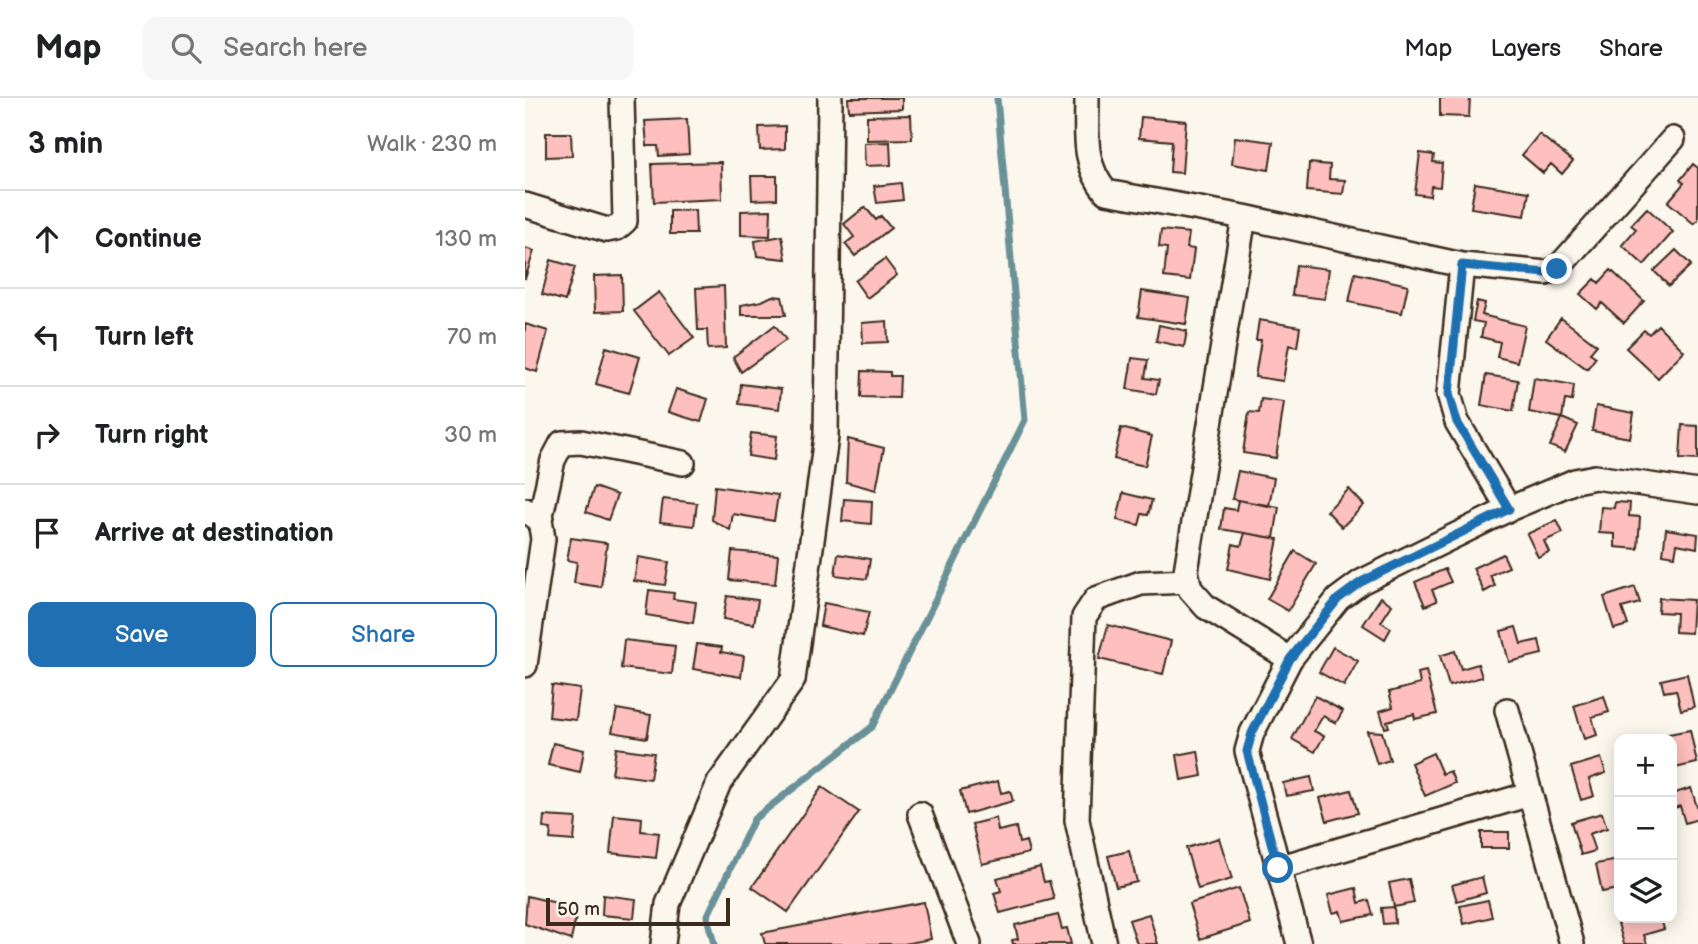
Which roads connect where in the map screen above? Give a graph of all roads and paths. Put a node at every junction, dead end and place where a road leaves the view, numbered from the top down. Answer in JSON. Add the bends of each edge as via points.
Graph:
{"nodes":[{"id":1,"x":622,"y":98,"type":"edge"},
{"id":2,"x":830,"y":98,"type":"edge"},
{"id":3,"x":1087,"y":98,"type":"edge"},
{"id":4,"x":1673,"y":139,"type":"dead end"},
{"id":5,"x":525,"y":205,"type":"edge"},
{"id":6,"x":1244,"y":217,"type":"junction"},
{"id":7,"x":1462,"y":265,"type":"junction"},
{"id":8,"x":683,"y":463,"type":"dead end"},
{"id":9,"x":1698,"y":492,"type":"edge"},
{"id":10,"x":1509,"y":509,"type":"junction"},
{"id":11,"x":532,"y":515,"type":"edge"},
{"id":12,"x":1188,"y":581,"type":"junction"},
{"id":13,"x":1290,"y":659,"type":"junction"},
{"id":14,"x":525,"y":665,"type":"edge"},
{"id":15,"x":1507,"y":710,"type":"dead end"},
{"id":16,"x":1530,"y":794,"type":"junction"},
{"id":17,"x":920,"y":814,"type":"dead end"},
{"id":18,"x":1278,"y":868,"type":"junction"},
{"id":19,"x":663,"y":944,"type":"edge"},
{"id":20,"x":969,"y":944,"type":"edge"},
{"id":21,"x":1104,"y":944,"type":"edge"},
{"id":22,"x":1299,"y":944,"type":"edge"},
{"id":23,"x":1572,"y":944,"type":"edge"}],
"edges":[{"from":1,"to":5,"type":"street","via":[[625,221],[607,230]]},
{"from":2,"to":19,"type":"street","via":[[826,437],[793,680],[719,783],[668,904]]},
{"from":3,"to":6,"type":"street","via":[[1087,155],[1106,191]]},
{"from":4,"to":7,"type":"street","via":[[1557,269],[1546,273]]},
{"from":6,"to":7,"type":"street"},
{"from":6,"to":12,"type":"street"},
{"from":7,"to":10,"type":"street","via":[[1449,394],[1457,422]]},
{"from":8,"to":11,"type":"street","via":[[581,442],[562,443]]},
{"from":9,"to":10,"type":"street","via":[[1595,477]]},
{"from":10,"to":13,"type":"street","via":[[1361,582],[1338,599]]},
{"from":11,"to":14,"type":"street","via":[[543,539]]},
{"from":12,"to":13,"type":"street","via":[[1189,589],[1206,607]]},
{"from":12,"to":21,"type":"street","via":[[1141,583],[1096,598],[1084,617],[1077,820]]},
{"from":13,"to":18,"type":"street","via":[[1247,751]]},
{"from":15,"to":16,"type":"street"},
{"from":16,"to":18,"type":"street"},
{"from":16,"to":23,"type":"street"},
{"from":17,"to":20,"type":"street"},
{"from":18,"to":22,"type":"street"}]}
